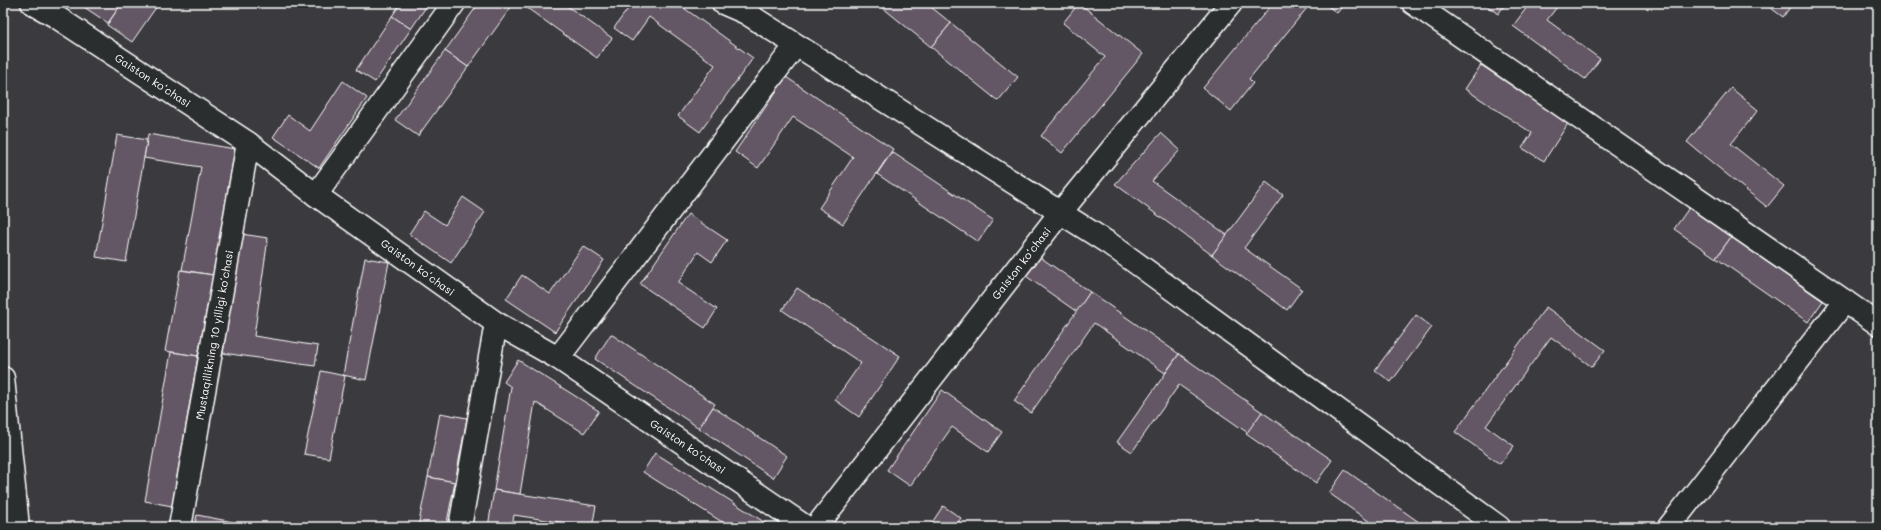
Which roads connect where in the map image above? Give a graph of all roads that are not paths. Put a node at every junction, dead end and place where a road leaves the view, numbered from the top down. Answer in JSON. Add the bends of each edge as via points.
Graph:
{"nodes":[{"id":1,"x":32,"y":3,"type":"edge"},
{"id":2,"x":454,"y":3,"type":"edge"},
{"id":3,"x":723,"y":3,"type":"edge"},
{"id":4,"x":1231,"y":3,"type":"edge"},
{"id":5,"x":1412,"y":3,"type":"edge"},
{"id":6,"x":796,"y":45,"type":"junction"},
{"id":7,"x":248,"y":142,"type":"junction"},
{"id":8,"x":316,"y":195,"type":"junction"},
{"id":9,"x":1060,"y":213,"type":"junction"},
{"id":10,"x":1845,"y":301,"type":"junction"},
{"id":11,"x":496,"y":323,"type":"junction"},
{"id":12,"x":1878,"y":324,"type":"edge"},
{"id":13,"x":558,"y":358,"type":"junction"},
{"id":14,"x":3,"y":378,"type":"edge"},
{"id":15,"x":18,"y":527,"type":"edge"},
{"id":16,"x":180,"y":527,"type":"edge"},
{"id":17,"x":460,"y":527,"type":"edge"},
{"id":18,"x":806,"y":527,"type":"edge"},
{"id":19,"x":816,"y":527,"type":"edge"},
{"id":20,"x":1498,"y":527,"type":"edge"},
{"id":21,"x":1669,"y":527,"type":"edge"}],
"edges":[{"from":1,"to":7,"type":"street","name":"Gaiston koʻchasi"},
{"from":2,"to":8,"type":"street"},
{"from":3,"to":6,"type":"street","via":[[746,13]]},
{"from":4,"to":9,"type":"street","name":"Gaiston koʻchasi"},
{"from":5,"to":10,"type":"street"},
{"from":6,"to":9,"type":"street"},
{"from":6,"to":13,"type":"street"},
{"from":7,"to":8,"type":"street","name":"Gaiston koʻchasi"},
{"from":7,"to":16,"type":"street","name":"Mustaqillikning 10 yilligi koʻchasi"},
{"from":8,"to":11,"type":"street","name":"Gaiston koʻchasi"},
{"from":9,"to":19,"type":"street","name":"Gaiston koʻchasi"},
{"from":9,"to":20,"type":"street","via":[[1110,244]]},
{"from":10,"to":12,"type":"street"},
{"from":10,"to":21,"type":"street"},
{"from":11,"to":13,"type":"street","name":"Gaiston koʻchasi"},
{"from":11,"to":17,"type":"street"},
{"from":13,"to":18,"type":"street","name":"Gaiston koʻchasi"},
{"from":14,"to":15,"type":"street"}]}
